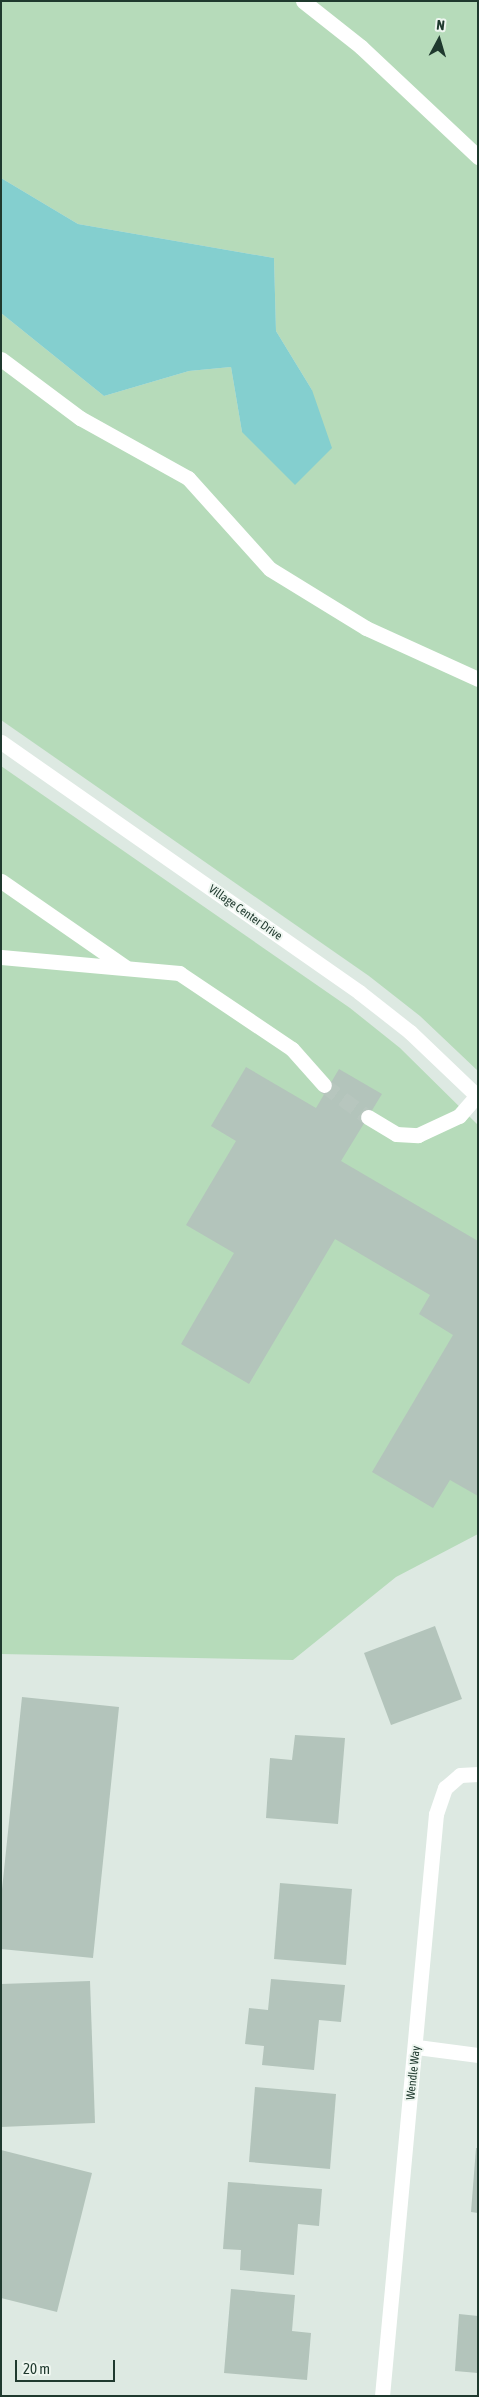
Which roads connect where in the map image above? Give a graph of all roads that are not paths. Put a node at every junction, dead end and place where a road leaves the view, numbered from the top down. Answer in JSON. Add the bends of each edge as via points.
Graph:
{"nodes":[{"id":1,"x":303,"y":1,"type":"edge"},
{"id":2,"x":478,"y":157,"type":"edge"},
{"id":3,"x":1,"y":358,"type":"edge"},
{"id":4,"x":478,"y":679,"type":"edge"},
{"id":5,"x":1,"y":742,"type":"edge"},
{"id":6,"x":1,"y":881,"type":"edge"},
{"id":7,"x":1,"y":956,"type":"edge"},
{"id":8,"x":127,"y":968,"type":"junction"},
{"id":9,"x":324,"y":1085,"type":"tunnel mouth"},
{"id":10,"x":477,"y":1096,"type":"edge"},
{"id":11,"x":368,"y":1117,"type":"tunnel mouth"},
{"id":12,"x":478,"y":1774,"type":"edge"},
{"id":13,"x":416,"y":2047,"type":"junction"},
{"id":14,"x":478,"y":2054,"type":"edge"},
{"id":15,"x":382,"y":2396,"type":"edge"}],
"edges":[{"from":1,"to":2,"type":"street","via":[[360,47]]},
{"from":3,"to":4,"type":"street","via":[[80,418],[188,478],[270,569],[366,628]]},
{"from":5,"to":10,"type":"street","name":"Village Center Drive","via":[[359,992],[410,1032]]},
{"from":6,"to":8,"type":"street"},
{"from":7,"to":8,"type":"street"},
{"from":8,"to":9,"type":"street","via":[[179,973],[292,1049]]},
{"from":10,"to":11,"type":"street","via":[[459,1116],[418,1135],[396,1134]]},
{"from":12,"to":13,"type":"street","name":"Wendle Way","via":[[460,1775],[445,1788],[436,1814]]},
{"from":13,"to":14,"type":"street"},
{"from":13,"to":15,"type":"street","name":"Wendle Way","via":[[388,2299]]}]}
